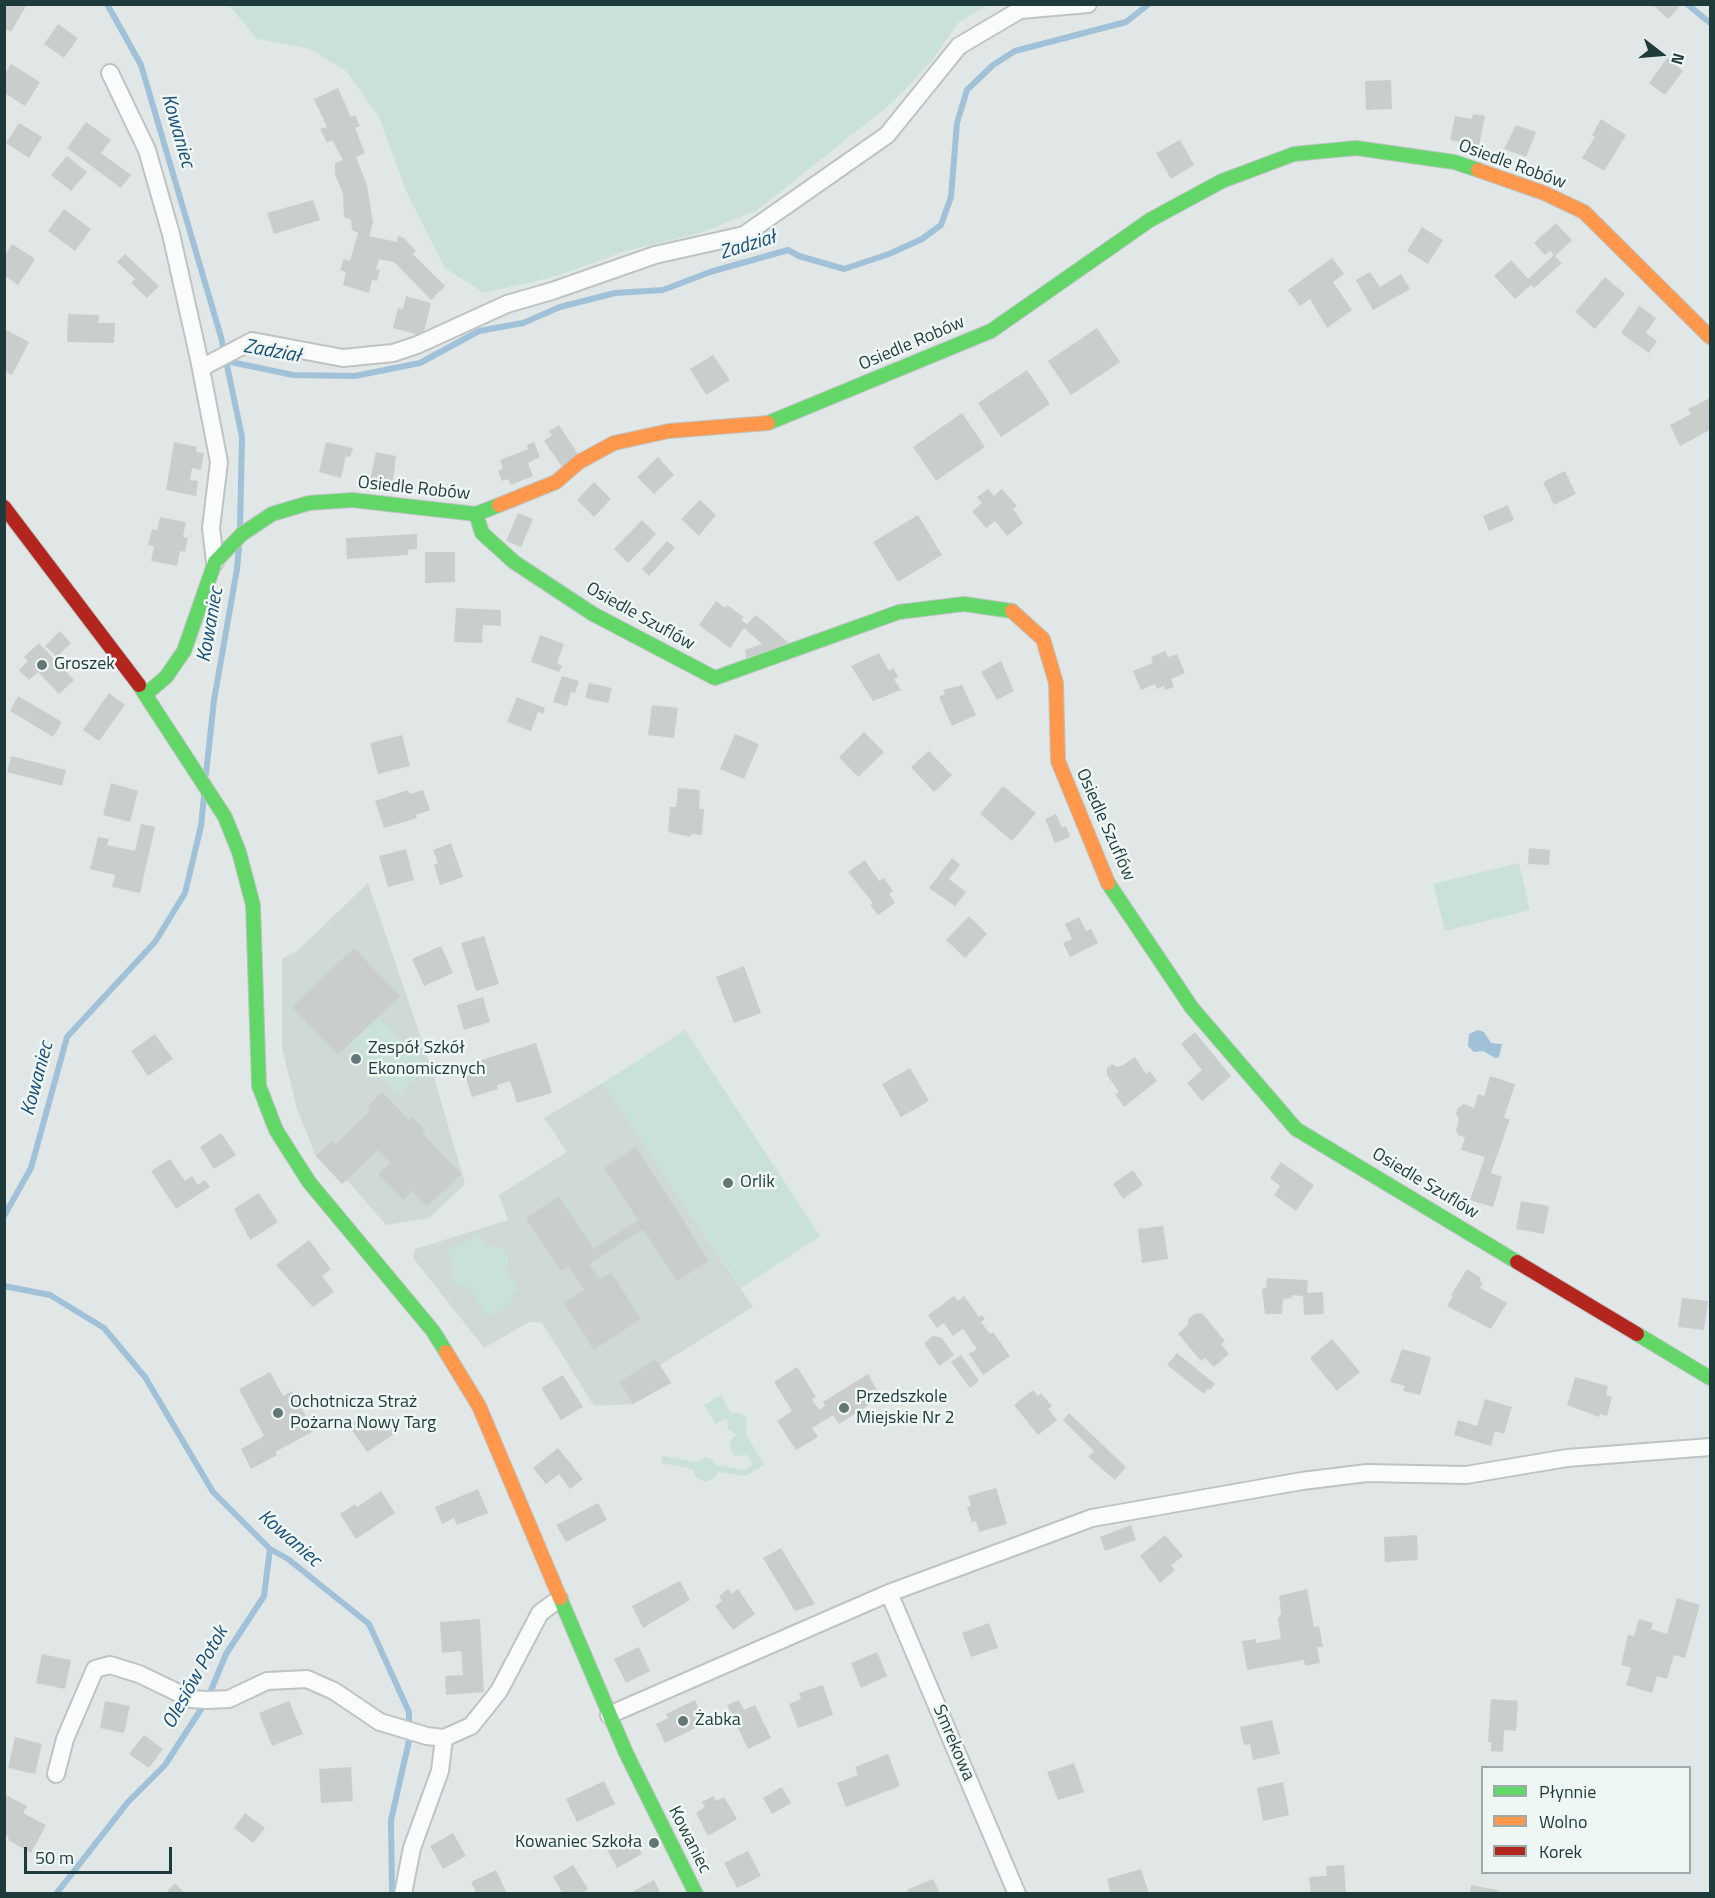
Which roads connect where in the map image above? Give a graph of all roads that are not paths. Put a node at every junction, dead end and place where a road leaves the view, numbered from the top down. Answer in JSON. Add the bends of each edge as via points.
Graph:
{"nodes":[{"id":1,"x":1088,"y":4,"type":"edge"},
{"id":2,"x":110,"y":73,"type":"dead end"},
{"id":3,"x":1710,"y":337,"type":"edge"},
{"id":4,"x":201,"y":368,"type":"junction"},
{"id":5,"x":4,"y":507,"type":"edge"},
{"id":6,"x":476,"y":514,"type":"junction"},
{"id":7,"x":215,"y":562,"type":"junction"},
{"id":8,"x":146,"y":694,"type":"junction"},
{"id":9,"x":1710,"y":1378,"type":"edge"},
{"id":10,"x":1710,"y":1447,"type":"edge"},
{"id":11,"x":889,"y":1593,"type":"junction"},
{"id":12,"x":559,"y":1599,"type":"junction"},
{"id":13,"x":609,"y":1715,"type":"junction"},
{"id":14,"x":444,"y":1738,"type":"junction"},
{"id":15,"x":56,"y":1774,"type":"dead end"},
{"id":16,"x":403,"y":1893,"type":"edge"},
{"id":17,"x":696,"y":1893,"type":"edge"},
{"id":18,"x":1017,"y":1893,"type":"edge"}],
"edges":[{"from":1,"to":4,"type":"street","via":[[1020,9],[960,46],[887,135],[744,236],[655,255],[507,304],[393,353],[343,358],[252,342]]},
{"from":2,"to":4,"type":"street","via":[[147,150],[171,234]]},
{"from":3,"to":6,"type":"street","name":"Osiedle Robów","via":[[1584,212],[1544,193],[1454,162],[1356,148],[1294,154],[1222,182],[1150,220],[991,331],[766,424],[669,431],[614,443],[579,462],[556,482]]},
{"from":4,"to":7,"type":"street","via":[[219,462],[211,528]]},
{"from":5,"to":8,"type":"street","name":"Kowaniec"},
{"from":6,"to":7,"type":"street","name":"Osiedle Robów","via":[[352,500],[298,505],[258,522]]},
{"from":6,"to":9,"type":"street","name":"Osiedle Szuflów","via":[[482,533],[514,562],[593,614],[715,678],[899,612],[964,604],[1014,611],[1043,639],[1056,683],[1058,761],[1106,879],[1192,1008],[1296,1129]]},
{"from":7,"to":8,"type":"street","name":"Osiedle Robów","via":[[184,651],[166,677]]},
{"from":8,"to":12,"type":"street","name":"Kowaniec","via":[[225,817],[239,852],[253,905],[257,1067],[276,1130],[309,1182],[416,1309],[451,1359],[501,1453]]},
{"from":10,"to":11,"type":"street","via":[[1567,1458],[1466,1475],[1367,1473],[1092,1518]]},
{"from":11,"to":13,"type":"street"},
{"from":11,"to":18,"type":"street","name":"Smrekowa"},
{"from":12,"to":13,"type":"street","name":"Kowaniec"},
{"from":12,"to":14,"type":"street","via":[[540,1613],[499,1691],[471,1726]]},
{"from":13,"to":17,"type":"street","name":"Kowaniec"},
{"from":14,"to":15,"type":"street","via":[[380,1722],[334,1691],[307,1679],[267,1681],[229,1699],[191,1699],[110,1665],[95,1669],[65,1739]]},
{"from":14,"to":16,"type":"street","via":[[440,1771],[412,1848]]}]}
